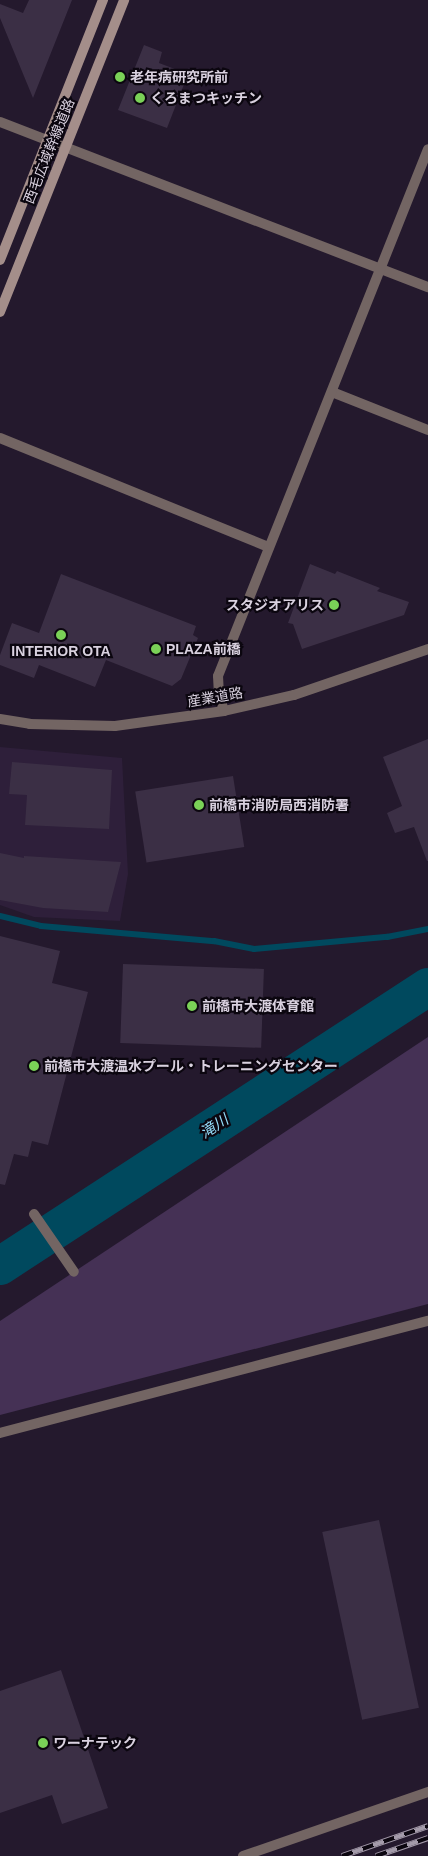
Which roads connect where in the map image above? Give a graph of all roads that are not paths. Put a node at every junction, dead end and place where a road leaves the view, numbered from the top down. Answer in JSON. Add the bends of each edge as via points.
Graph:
{"nodes":[{"id":1,"x":103,"y":0,"type":"edge"},
{"id":2,"x":124,"y":0,"type":"edge"},
{"id":3,"x":0,"y":122,"type":"edge"},
{"id":4,"x":48,"y":140,"type":"junction"},
{"id":5,"x":66,"y":147,"type":"junction"},
{"id":6,"x":428,"y":149,"type":"edge"},
{"id":7,"x":0,"y":260,"type":"edge"},
{"id":8,"x":380,"y":267,"type":"junction"},
{"id":9,"x":428,"y":287,"type":"edge"},
{"id":10,"x":0,"y":312,"type":"edge"},
{"id":11,"x":332,"y":392,"type":"junction"},
{"id":12,"x":428,"y":430,"type":"edge"},
{"id":13,"x":0,"y":438,"type":"edge"},
{"id":14,"x":269,"y":547,"type":"junction"},
{"id":15,"x":428,"y":649,"type":"edge"},
{"id":16,"x":224,"y":711,"type":"junction"},
{"id":17,"x":0,"y":719,"type":"edge"},
{"id":18,"x":34,"y":1214,"type":"dead end"},
{"id":19,"x":74,"y":1272,"type":"dead end"},
{"id":20,"x":428,"y":1321,"type":"edge"},
{"id":21,"x":0,"y":1433,"type":"edge"},
{"id":22,"x":428,"y":1792,"type":"edge"},
{"id":23,"x":242,"y":1856,"type":"edge"}],
"edges":[{"from":1,"to":4,"type":"main road","name":"西毛広域幹線道路"},
{"from":2,"to":5,"type":"main road","name":"西毛広域幹線道路"},
{"from":3,"to":4,"type":"street"},
{"from":4,"to":5,"type":"street"},
{"from":4,"to":7,"type":"main road","name":"西毛広域幹線道路"},
{"from":5,"to":8,"type":"street"},
{"from":5,"to":10,"type":"main road","name":"西毛広域幹線道路"},
{"from":6,"to":8,"type":"street"},
{"from":8,"to":9,"type":"street"},
{"from":8,"to":11,"type":"street"},
{"from":11,"to":12,"type":"street"},
{"from":11,"to":14,"type":"street"},
{"from":13,"to":14,"type":"street"},
{"from":14,"to":16,"type":"street","via":[[218,676]]},
{"from":15,"to":16,"type":"street","name":"産業道路","via":[[294,695]]},
{"from":16,"to":17,"type":"street","name":"産業道路","via":[[115,726],[30,724]]},
{"from":18,"to":19,"type":"street"},
{"from":20,"to":21,"type":"street"},
{"from":22,"to":23,"type":"street"}]}
